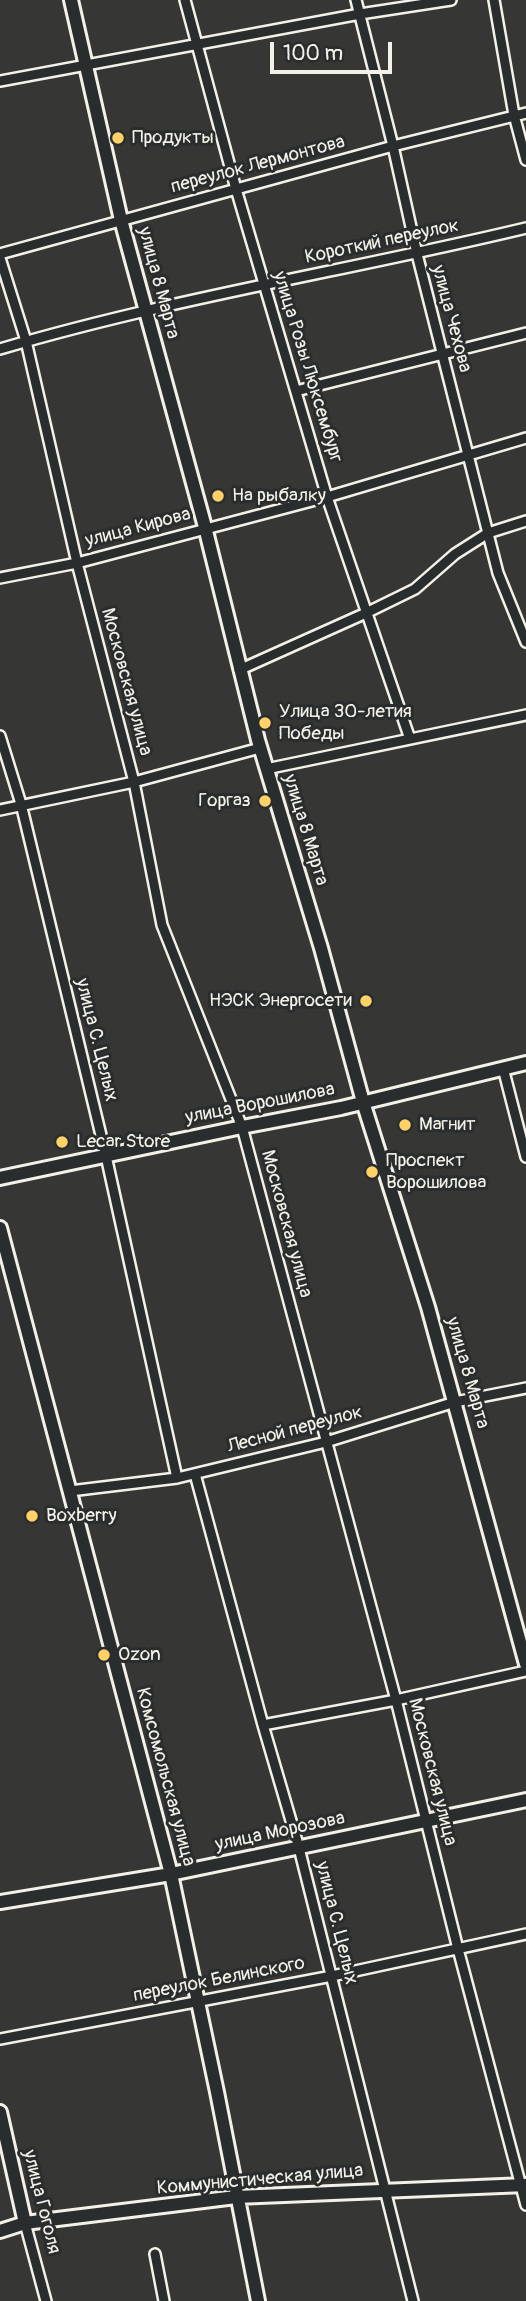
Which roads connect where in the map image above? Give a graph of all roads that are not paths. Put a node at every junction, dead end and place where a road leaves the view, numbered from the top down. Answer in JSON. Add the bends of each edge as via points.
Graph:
{"nodes":[{"id":1,"x":71,"y":0,"type":"edge"},
{"id":2,"x":185,"y":0,"type":"edge"},
{"id":3,"x":356,"y":0,"type":"edge"},
{"id":4,"x":451,"y":0,"type":"edge"},
{"id":5,"x":494,"y":0,"type":"edge"},
{"id":6,"x":359,"y":14,"type":"junction"},
{"id":7,"x":195,"y":44,"type":"junction"},
{"id":8,"x":85,"y":64,"type":"junction"},
{"id":9,"x":0,"y":81,"type":"edge"},
{"id":10,"x":526,"y":113,"type":"edge"},
{"id":11,"x":514,"y":116,"type":"junction"},
{"id":12,"x":393,"y":146,"type":"junction"},
{"id":13,"x":526,"y":160,"type":"edge"},
{"id":14,"x":236,"y":189,"type":"junction"},
{"id":15,"x":121,"y":220,"type":"junction"},
{"id":16,"x":526,"y":228,"type":"edge"},
{"id":17,"x":417,"y":254,"type":"junction"},
{"id":18,"x":0,"y":256,"type":"edge"},
{"id":19,"x":264,"y":283,"type":"junction"},
{"id":20,"x":146,"y":310,"type":"junction"},
{"id":21,"x":526,"y":333,"type":"edge"},
{"id":22,"x":26,"y":341,"type":"junction"},
{"id":23,"x":0,"y":349,"type":"edge"},
{"id":24,"x":443,"y":354,"type":"junction"},
{"id":25,"x":296,"y":391,"type":"junction"},
{"id":26,"x":526,"y":438,"type":"edge"},
{"id":27,"x":469,"y":455,"type":"junction"},
{"id":28,"x":327,"y":497,"type":"junction"},
{"id":29,"x":526,"y":521,"type":"edge"},
{"id":30,"x":205,"y":527,"type":"junction"},
{"id":31,"x":488,"y":533,"type":"junction"},
{"id":32,"x":77,"y":563,"type":"junction"},
{"id":33,"x":0,"y":578,"type":"edge"},
{"id":34,"x":366,"y":614,"type":"junction"},
{"id":35,"x":526,"y":642,"type":"edge"},
{"id":36,"x":239,"y":670,"type":"junction"},
{"id":37,"x":526,"y":715,"type":"edge"},
{"id":38,"x":0,"y":736,"type":"edge"},
{"id":39,"x":410,"y":739,"type":"junction"},
{"id":40,"x":260,"y":748,"type":"junction"},
{"id":41,"x":266,"y":768,"type":"junction"},
{"id":42,"x":134,"y":782,"type":"junction"},
{"id":43,"x":21,"y":804,"type":"junction"},
{"id":44,"x":0,"y":810,"type":"edge"},
{"id":45,"x":526,"y":1063,"type":"edge"},
{"id":46,"x":503,"y":1068,"type":"junction"},
{"id":47,"x":363,"y":1102,"type":"junction"},
{"id":48,"x":242,"y":1127,"type":"junction"},
{"id":49,"x":106,"y":1156,"type":"junction"},
{"id":50,"x":526,"y":1157,"type":"edge"},
{"id":51,"x":0,"y":1178,"type":"edge"},
{"id":52,"x":0,"y":1228,"type":"edge"},
{"id":53,"x":526,"y":1388,"type":"edge"},
{"id":54,"x":456,"y":1402,"type":"junction"},
{"id":55,"x":326,"y":1442,"type":"junction"},
{"id":56,"x":195,"y":1474,"type":"junction"},
{"id":57,"x":177,"y":1478,"type":"junction"},
{"id":58,"x":70,"y":1491,"type":"junction"},
{"id":59,"x":526,"y":1664,"type":"edge"},
{"id":60,"x":526,"y":1671,"type":"edge"},
{"id":61,"x":396,"y":1700,"type":"junction"},
{"id":62,"x":263,"y":1725,"type":"junction"},
{"id":63,"x":526,"y":1800,"type":"edge"},
{"id":64,"x":427,"y":1821,"type":"junction"},
{"id":65,"x":299,"y":1848,"type":"junction"},
{"id":66,"x":171,"y":1874,"type":"junction"},
{"id":67,"x":0,"y":1902,"type":"edge"},
{"id":68,"x":526,"y":1934,"type":"edge"},
{"id":69,"x":458,"y":1949,"type":"junction"},
{"id":70,"x":332,"y":1976,"type":"junction"},
{"id":71,"x":198,"y":2002,"type":"junction"},
{"id":72,"x":0,"y":2039,"type":"edge"},
{"id":73,"x":0,"y":2112,"type":"edge"},
{"id":74,"x":523,"y":2185,"type":"edge"},
{"id":75,"x":386,"y":2189,"type":"junction"},
{"id":76,"x":236,"y":2197,"type":"junction"},
{"id":77,"x":526,"y":2205,"type":"edge"},
{"id":78,"x":25,"y":2224,"type":"junction"},
{"id":79,"x":0,"y":2231,"type":"edge"},
{"id":80,"x":155,"y":2254,"type":"dead end"},
{"id":81,"x":46,"y":2301,"type":"edge"},
{"id":82,"x":164,"y":2301,"type":"edge"},
{"id":83,"x":258,"y":2301,"type":"edge"},
{"id":84,"x":413,"y":2301,"type":"edge"}],
"edges":[{"from":1,"to":8,"type":"street","name":"улица 8 Марта"},
{"from":2,"to":7,"type":"street","name":"улица Розы Люксембург"},
{"from":3,"to":6,"type":"street","name":"улица Чехова"},
{"from":4,"to":6,"type":"street"},
{"from":5,"to":11,"type":"street"},
{"from":6,"to":7,"type":"street"},
{"from":6,"to":12,"type":"street","name":"улица Чехова"},
{"from":7,"to":8,"type":"street"},
{"from":7,"to":14,"type":"street","name":"улица Розы Люксембург"},
{"from":8,"to":9,"type":"street"},
{"from":8,"to":15,"type":"street","name":"улица 8 Марта"},
{"from":10,"to":11,"type":"street","name":"переулок Лермонтова"},
{"from":11,"to":12,"type":"street","name":"переулок Лермонтова"},
{"from":11,"to":13,"type":"street"},
{"from":12,"to":14,"type":"street","name":"переулок Лермонтова"},
{"from":12,"to":17,"type":"street","name":"улица Чехова"},
{"from":14,"to":15,"type":"street","name":"переулок Лермонтова"},
{"from":14,"to":19,"type":"street","name":"улица Розы Люксембург"},
{"from":15,"to":18,"type":"street","name":"переулок Лермонтова"},
{"from":15,"to":20,"type":"street","name":"улица 8 Марта"},
{"from":16,"to":17,"type":"street","name":"Короткий переулок"},
{"from":17,"to":19,"type":"street","name":"Короткий переулок"},
{"from":17,"to":24,"type":"street","name":"улица Чехова"},
{"from":18,"to":22,"type":"street","name":"Московская улица"},
{"from":19,"to":20,"type":"street","name":"Короткий переулок"},
{"from":19,"to":25,"type":"street","name":"улица Розы Люксембург"},
{"from":20,"to":22,"type":"street","name":"Короткий переулок"},
{"from":20,"to":30,"type":"street","name":"улица 8 Марта"},
{"from":21,"to":24,"type":"street"},
{"from":22,"to":23,"type":"street","name":"Короткий переулок"},
{"from":22,"to":32,"type":"street","name":"Московская улица"},
{"from":24,"to":25,"type":"street"},
{"from":24,"to":27,"type":"street","name":"улица Чехова"},
{"from":25,"to":28,"type":"street","name":"улица Розы Люксембург"},
{"from":26,"to":27,"type":"street","name":"улица Кирова"},
{"from":27,"to":28,"type":"street","name":"улица Кирова"},
{"from":27,"to":31,"type":"street","name":"улица Чехова"},
{"from":28,"to":30,"type":"street","name":"улица Кирова"},
{"from":28,"to":34,"type":"street","name":"улица Розы Люксембург"},
{"from":29,"to":31,"type":"street"},
{"from":30,"to":32,"type":"street","name":"улица Кирова"},
{"from":30,"to":36,"type":"street","name":"улица 8 Марта"},
{"from":31,"to":34,"type":"street","via":[[415,589]]},
{"from":31,"to":35,"type":"street","name":"улица Чехова","via":[[498,573]]},
{"from":32,"to":33,"type":"street","name":"улица Кирова"},
{"from":32,"to":42,"type":"street","name":"Московская улица"},
{"from":34,"to":36,"type":"street"},
{"from":34,"to":39,"type":"street","name":"улица Розы Люксембург"},
{"from":36,"to":40,"type":"street","name":"улица 8 Марта"},
{"from":37,"to":39,"type":"street"},
{"from":38,"to":43,"type":"street","name":"улица С. Целых"},
{"from":39,"to":41,"type":"street"},
{"from":40,"to":41,"type":"street","name":"улица 8 Марта"},
{"from":40,"to":42,"type":"street"},
{"from":41,"to":47,"type":"street","name":"улица 8 Марта"},
{"from":42,"to":43,"type":"street"},
{"from":42,"to":48,"type":"street","name":"Московская улица","via":[[162,925]]},
{"from":43,"to":44,"type":"street"},
{"from":43,"to":49,"type":"street","name":"улица С. Целых"},
{"from":45,"to":46,"type":"street","name":"улица Ворошилова"},
{"from":46,"to":47,"type":"street","name":"улица Ворошилова"},
{"from":46,"to":50,"type":"street"},
{"from":47,"to":48,"type":"street","name":"улица Ворошилова"},
{"from":47,"to":54,"type":"street","name":"улица 8 Марта"},
{"from":48,"to":49,"type":"street","name":"улица Ворошилова"},
{"from":48,"to":55,"type":"street","name":"Московская улица"},
{"from":49,"to":51,"type":"street","name":"улица Ворошилова"},
{"from":49,"to":57,"type":"street","name":"улица С. Целых"},
{"from":52,"to":58,"type":"street","name":"Комсомольская улица"},
{"from":53,"to":54,"type":"street","name":"Лесной переулок"},
{"from":54,"to":55,"type":"street","name":"Лесной переулок"},
{"from":54,"to":59,"type":"street","name":"улица 8 Марта"},
{"from":55,"to":56,"type":"street","name":"Лесной переулок"},
{"from":55,"to":61,"type":"street","name":"Московская улица"},
{"from":56,"to":57,"type":"street","name":"Лесной переулок"},
{"from":56,"to":62,"type":"street","name":"улица С. Целых"},
{"from":57,"to":58,"type":"street","name":"Лесной переулок"},
{"from":58,"to":66,"type":"street","name":"Комсомольская улица"},
{"from":60,"to":61,"type":"street"},
{"from":61,"to":62,"type":"street"},
{"from":61,"to":64,"type":"street","name":"Московская улица"},
{"from":62,"to":65,"type":"street","name":"улица С. Целых"},
{"from":63,"to":64,"type":"street","name":"улица Морозова"},
{"from":64,"to":65,"type":"street","name":"улица Морозова"},
{"from":64,"to":69,"type":"street","name":"Московская улица"},
{"from":65,"to":66,"type":"street","name":"улица Морозова"},
{"from":65,"to":70,"type":"street","name":"улица С. Целых"},
{"from":66,"to":67,"type":"street","name":"улица Морозова"},
{"from":66,"to":71,"type":"street","name":"Комсомольская улица"},
{"from":68,"to":69,"type":"street","name":"переулок Белинского"},
{"from":69,"to":70,"type":"street","name":"переулок Белинского"},
{"from":69,"to":74,"type":"street","name":"Московская улица"},
{"from":70,"to":71,"type":"street","name":"переулок Белинского"},
{"from":70,"to":75,"type":"street","name":"улица С. Целых"},
{"from":71,"to":72,"type":"street","name":"переулок Белинского"},
{"from":71,"to":76,"type":"street","name":"Комсомольская улица"},
{"from":73,"to":78,"type":"street","name":"улица Гоголя"},
{"from":74,"to":75,"type":"street","name":"Коммунистическая улица"},
{"from":74,"to":77,"type":"street","name":"Московская улица"},
{"from":75,"to":76,"type":"street","name":"Коммунистическая улица"},
{"from":75,"to":84,"type":"street","name":"улица С. Целых"},
{"from":76,"to":78,"type":"street","name":"Коммунистическая улица"},
{"from":76,"to":83,"type":"street","name":"Комсомольская улица"},
{"from":78,"to":79,"type":"street","name":"Коммунистическая улица"},
{"from":78,"to":81,"type":"street","name":"улица Гоголя"},
{"from":80,"to":82,"type":"street"}]}
